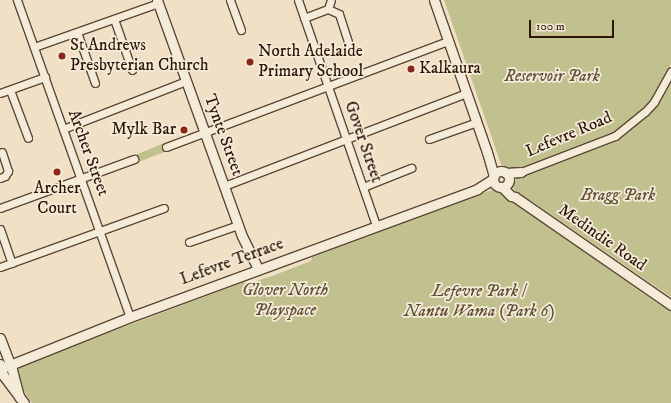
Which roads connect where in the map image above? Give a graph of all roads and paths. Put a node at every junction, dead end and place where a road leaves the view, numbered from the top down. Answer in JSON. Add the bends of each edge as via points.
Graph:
{"nodes":[{"id":1,"x":17,"y":0,"type":"edge"},
{"id":2,"x":230,"y":0,"type":"edge"},
{"id":3,"x":298,"y":0,"type":"edge"},
{"id":4,"x":331,"y":0,"type":"edge"},
{"id":5,"x":434,"y":0,"type":"edge"},
{"id":6,"x":158,"y":1,"type":"edge"},
{"id":7,"x":328,"y":9,"type":"junction"},
{"id":8,"x":304,"y":18,"type":"junction"},
{"id":9,"x":114,"y":19,"type":"junction"},
{"id":10,"x":241,"y":30,"type":"dead end"},
{"id":11,"x":77,"y":32,"type":"junction"},
{"id":12,"x":448,"y":41,"type":"junction"},
{"id":13,"x":34,"y":47,"type":"junction"},
{"id":14,"x":350,"y":48,"type":"dead end"},
{"id":15,"x":132,"y":70,"type":"dead end"},
{"id":16,"x":671,"y":71,"type":"edge"},
{"id":17,"x":45,"y":77,"type":"junction"},
{"id":18,"x":186,"y":81,"type":"junction"},
{"id":19,"x":95,"y":83,"type":"dead end"},
{"id":20,"x":328,"y":86,"type":"junction"},
{"id":21,"x":10,"y":90,"type":"junction"},
{"id":22,"x":0,"y":93,"type":"edge"},
{"id":23,"x":466,"y":93,"type":"junction"},
{"id":24,"x":477,"y":122,"type":"junction"},
{"id":25,"x":63,"y":129,"type":"junction"},
{"id":26,"x":205,"y":133,"type":"junction"},
{"id":27,"x":28,"y":138,"type":"dead end"},
{"id":28,"x":346,"y":138,"type":"junction"},
{"id":29,"x":429,"y":139,"type":"dead end"},
{"id":30,"x":166,"y":147,"type":"dead end"},
{"id":31,"x":2,"y":152,"type":"dead end"},
{"id":32,"x":134,"y":159,"type":"dead end"},
{"id":33,"x":411,"y":168,"type":"dead end"},
{"id":34,"x":521,"y":172,"type":"joint"},
{"id":35,"x":0,"y":178,"type":"edge"},
{"id":36,"x":81,"y":179,"type":"junction"},
{"id":37,"x":501,"y":179,"type":"junction"},
{"id":38,"x":224,"y":186,"type":"junction"},
{"id":39,"x":363,"y":187,"type":"junction"},
{"id":40,"x":0,"y":208,"type":"edge"},
{"id":41,"x":164,"y":208,"type":"dead end"},
{"id":42,"x":238,"y":225,"type":"junction"},
{"id":43,"x":376,"y":225,"type":"junction"},
{"id":44,"x":0,"y":229,"type":"edge"},
{"id":45,"x":99,"y":231,"type":"junction"},
{"id":46,"x":189,"y":242,"type":"dead end"},
{"id":47,"x":12,"y":263,"type":"junction"},
{"id":48,"x":0,"y":268,"type":"edge"},
{"id":49,"x":254,"y":271,"type":"junction"},
{"id":50,"x":671,"y":305,"type":"edge"},
{"id":51,"x":130,"y":317,"type":"junction"},
{"id":52,"x":0,"y":338,"type":"edge"},
{"id":53,"x":3,"y":366,"type":"edge"},
{"id":54,"x":22,"y":400,"type":"edge"}],
"edges":[{"from":1,"to":13,"type":"street","name":"Archer Street"},
{"from":2,"to":10,"type":"street"},
{"from":3,"to":8,"type":"street","name":"Gover Street"},
{"from":4,"to":7,"type":"street"},
{"from":5,"to":12,"type":"street","name":"Medindie Road"},
{"from":6,"to":9,"type":"street"},
{"from":6,"to":18,"type":"street","name":"Tynte Street"},
{"from":7,"to":8,"type":"street"},
{"from":7,"to":14,"type":"street","via":[[339,14]]},
{"from":8,"to":20,"type":"street","name":"Gover Street"},
{"from":9,"to":11,"type":"street"},
{"from":9,"to":15,"type":"street"},
{"from":11,"to":13,"type":"street"},
{"from":11,"to":19,"type":"street"},
{"from":12,"to":20,"type":"street"},
{"from":12,"to":23,"type":"street","name":"Medindie Road"},
{"from":13,"to":17,"type":"street","name":"Archer Street"},
{"from":16,"to":34,"type":"street","name":"Lefevre Road","via":[[654,102],[637,120],[615,136]]},
{"from":17,"to":21,"type":"street"},
{"from":17,"to":25,"type":"street","name":"Archer Street"},
{"from":18,"to":25,"type":"street"},
{"from":18,"to":26,"type":"street","name":"Tynte Street"},
{"from":20,"to":26,"type":"street"},
{"from":20,"to":28,"type":"street","name":"Gover Street"},
{"from":21,"to":22,"type":"street"},
{"from":21,"to":27,"type":"street"},
{"from":23,"to":24,"type":"street","name":"Medindie Road"},
{"from":23,"to":28,"type":"street"},
{"from":24,"to":29,"type":"street"},
{"from":24,"to":37,"type":"street","name":"Medindie Road","via":[[487,152]]},
{"from":25,"to":36,"type":"street","name":"Archer Street"},
{"from":26,"to":30,"type":"street"},
{"from":26,"to":38,"type":"street","name":"Tynte Street"},
{"from":28,"to":38,"type":"street"},
{"from":28,"to":39,"type":"street","name":"Gover Street"},
{"from":31,"to":35,"type":"street","via":[[8,171]]},
{"from":32,"to":36,"type":"street"},
{"from":33,"to":39,"type":"street"},
{"from":34,"to":37,"type":"street","name":"Lefevre Road"},
{"from":36,"to":40,"type":"street"},
{"from":36,"to":45,"type":"street","name":"Archer Street"},
{"from":37,"to":43,"type":"street","name":"Lefevre Terrace"},
{"from":37,"to":50,"type":"street","name":"Medindie Road","via":[[511,196]]},
{"from":38,"to":42,"type":"street","name":"Tynte Street"},
{"from":39,"to":43,"type":"street","name":"Gover Street"},
{"from":41,"to":45,"type":"street"},
{"from":42,"to":46,"type":"street"},
{"from":42,"to":49,"type":"street","name":"Tynte Street"},
{"from":43,"to":49,"type":"street","name":"Lefevre Terrace"},
{"from":44,"to":47,"type":"street"},
{"from":45,"to":47,"type":"street"},
{"from":45,"to":51,"type":"street","name":"Archer Street"},
{"from":47,"to":48,"type":"street"},
{"from":49,"to":51,"type":"street","name":"Lefevre Terrace"},
{"from":51,"to":53,"type":"street","name":"Lefevre Terrace"},
{"from":52,"to":53,"type":"street"},
{"from":53,"to":54,"type":"street"}]}
